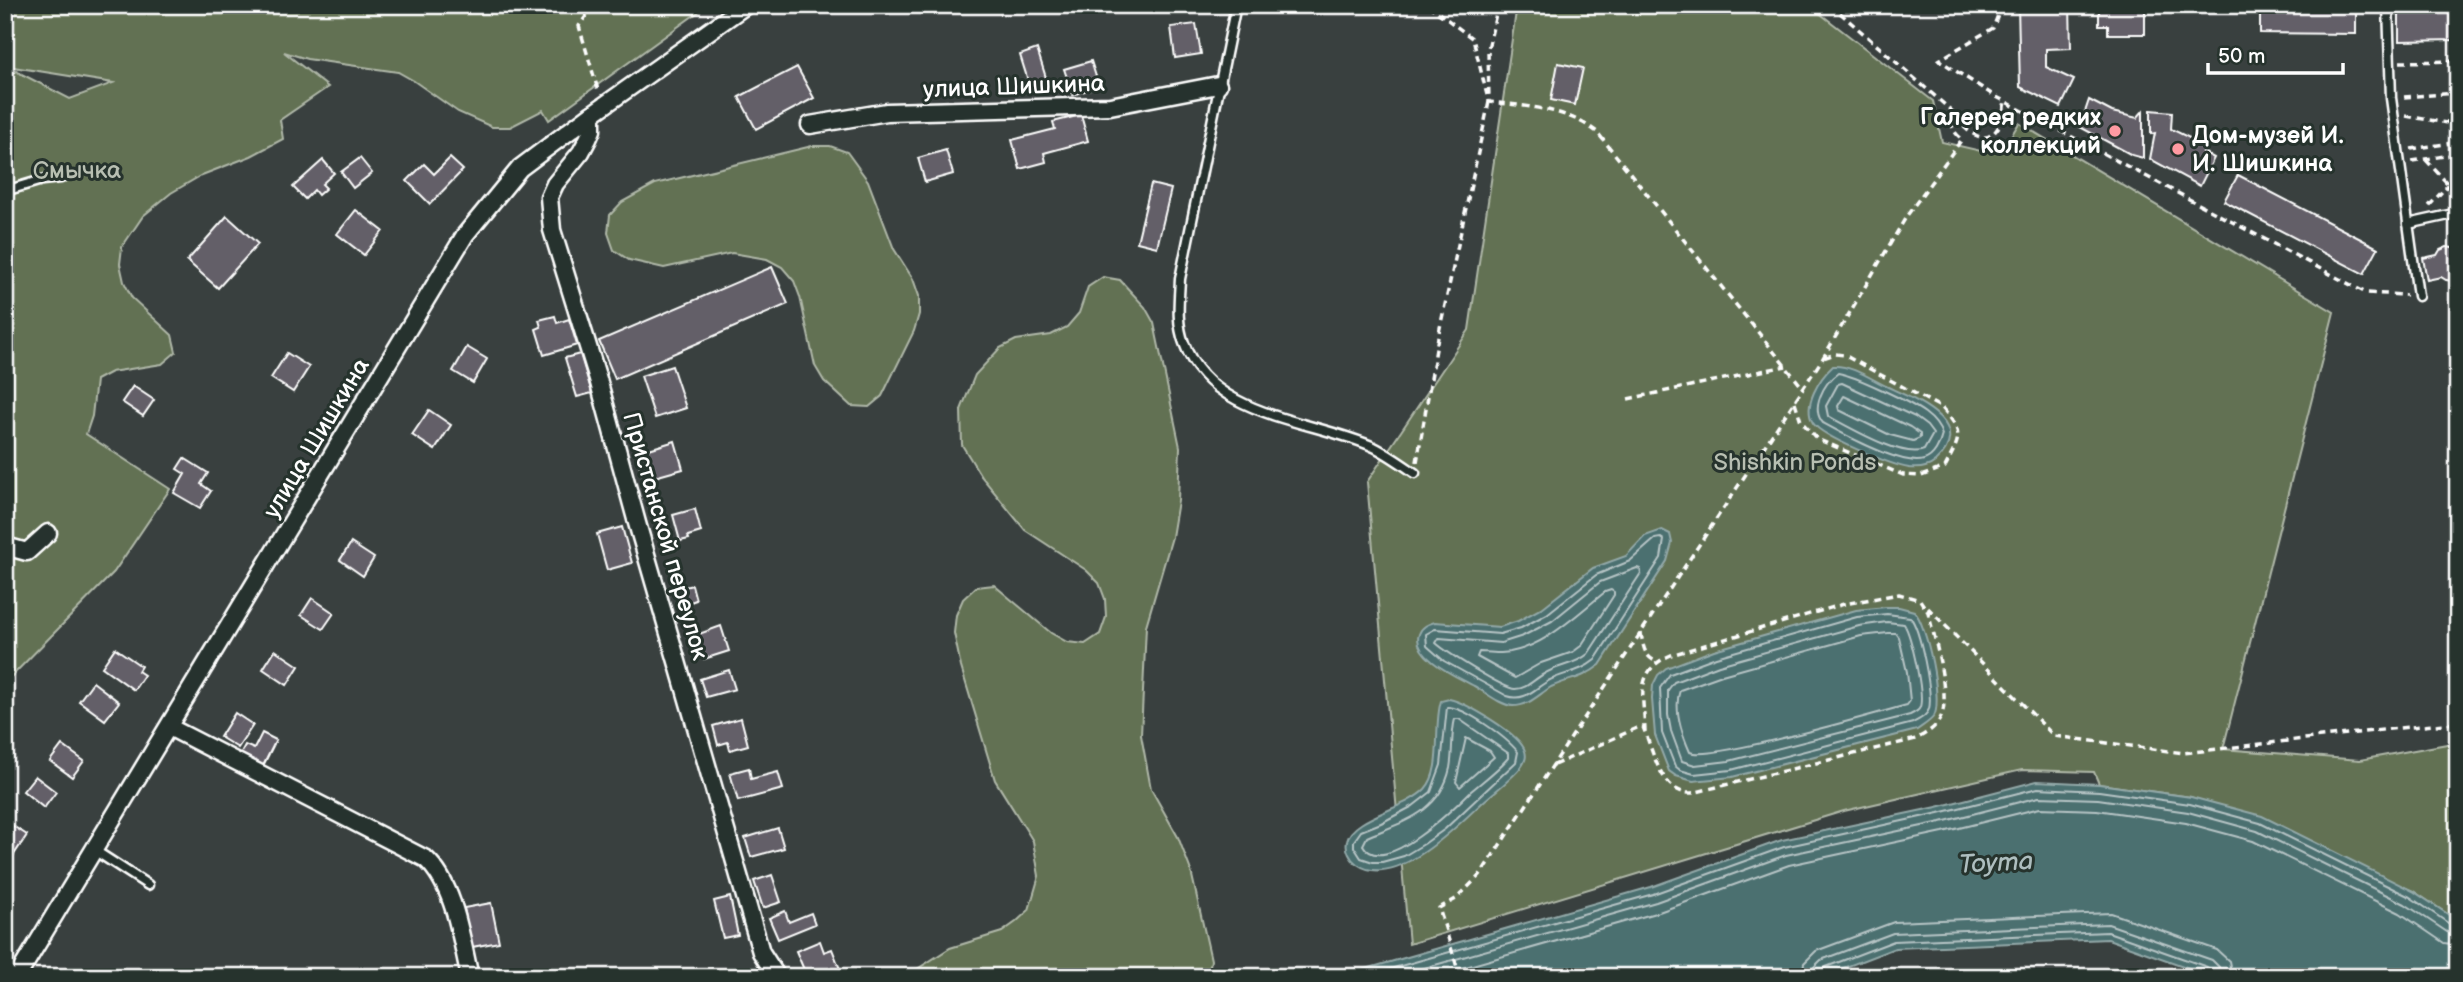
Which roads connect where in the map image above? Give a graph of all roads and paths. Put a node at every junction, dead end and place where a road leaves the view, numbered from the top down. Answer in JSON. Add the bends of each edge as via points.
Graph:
{"nodes":[{"id":1,"x":594,"y":5,"type":"edge"},
{"id":2,"x":746,"y":5,"type":"edge"},
{"id":3,"x":1236,"y":5,"type":"edge"},
{"id":4,"x":1252,"y":5,"type":"edge"},
{"id":5,"x":1284,"y":5,"type":"edge"},
{"id":6,"x":1428,"y":5,"type":"edge"},
{"id":7,"x":1498,"y":5,"type":"edge"},
{"id":8,"x":1831,"y":5,"type":"edge"},
{"id":9,"x":2001,"y":5,"type":"edge"},
{"id":10,"x":2388,"y":5,"type":"edge"},
{"id":11,"x":2458,"y":61,"type":"edge"},
{"id":12,"x":2390,"y":62,"type":"junction"},
{"id":13,"x":1218,"y":85,"type":"junction"},
{"id":14,"x":598,"y":91,"type":"dead end"},
{"id":15,"x":2458,"y":93,"type":"edge"},
{"id":16,"x":2391,"y":98,"type":"junction"},
{"id":17,"x":2005,"y":101,"type":"junction"},
{"id":18,"x":1489,"y":102,"type":"junction"},
{"id":19,"x":1953,"y":112,"type":"junction"},
{"id":20,"x":592,"y":114,"type":"junction"},
{"id":21,"x":2393,"y":114,"type":"junction"},
{"id":22,"x":810,"y":125,"type":"dead end"},
{"id":23,"x":2458,"y":125,"type":"edge"},
{"id":24,"x":2458,"y":134,"type":"edge"},
{"id":25,"x":2456,"y":142,"type":"edge"},
{"id":26,"x":2398,"y":151,"type":"junction"},
{"id":27,"x":2458,"y":154,"type":"edge"},
{"id":28,"x":2425,"y":159,"type":"junction"},
{"id":29,"x":2400,"y":163,"type":"junction"},
{"id":30,"x":2458,"y":174,"type":"edge"},
{"id":31,"x":61,"y":178,"type":"dead end"},
{"id":32,"x":2448,"y":184,"type":"junction"},
{"id":33,"x":5,"y":191,"type":"edge"},
{"id":34,"x":2458,"y":194,"type":"edge"},
{"id":35,"x":2458,"y":213,"type":"edge"},
{"id":36,"x":2411,"y":223,"type":"junction"},
{"id":37,"x":2418,"y":296,"type":"joint"},
{"id":38,"x":1823,"y":358,"type":"junction"},
{"id":39,"x":1786,"y":366,"type":"junction"},
{"id":40,"x":1803,"y":388,"type":"junction"},
{"id":41,"x":1629,"y":399,"type":"dead end"},
{"id":42,"x":1795,"y":400,"type":"junction"},
{"id":43,"x":1415,"y":473,"type":"joint"},
{"id":44,"x":48,"y":533,"type":"dead end"},
{"id":45,"x":5,"y":546,"type":"edge"},
{"id":46,"x":1920,"y":600,"type":"junction"},
{"id":47,"x":1641,"y":632,"type":"junction"},
{"id":48,"x":1658,"y":662,"type":"junction"},
{"id":49,"x":2458,"y":723,"type":"edge"},
{"id":50,"x":169,"y":727,"type":"junction"},
{"id":51,"x":1645,"y":732,"type":"junction"},
{"id":52,"x":1552,"y":766,"type":"junction"},
{"id":53,"x":94,"y":850,"type":"junction"},
{"id":54,"x":148,"y":885,"type":"dead end"},
{"id":55,"x":17,"y":977,"type":"edge"},
{"id":56,"x":470,"y":977,"type":"edge"},
{"id":57,"x":777,"y":977,"type":"edge"},
{"id":58,"x":1460,"y":977,"type":"edge"}],
"edges":[{"from":1,"to":14,"type":"path","via":[[579,26]]},
{"from":2,"to":20,"type":"street","name":"улица Шишкина"},
{"from":3,"to":13,"type":"lane"},
{"from":4,"to":5,"type":"path"},
{"from":6,"to":18,"type":"path","via":[[1473,39]]},
{"from":7,"to":18,"type":"path","via":[[1488,49]]},
{"from":8,"to":19,"type":"path"},
{"from":9,"to":17,"type":"path","via":[[1993,28],[1940,60]]},
{"from":10,"to":12,"type":"lane"},
{"from":11,"to":12,"type":"path"},
{"from":12,"to":16,"type":"lane"},
{"from":13,"to":22,"type":"street","name":"улица Шишкина","via":[[1110,106],[887,112]]},
{"from":13,"to":43,"type":"lane","via":[[1180,279],[1184,343],[1203,378],[1249,407],[1374,447]]},
{"from":15,"to":16,"type":"path"},
{"from":16,"to":21,"type":"lane"},
{"from":17,"to":19,"type":"path","via":[[1996,132],[1988,136],[1963,129]]},
{"from":17,"to":37,"type":"path","via":[[2366,293]]},
{"from":18,"to":39,"type":"path","via":[[1551,110],[1576,118],[1597,132]]},
{"from":18,"to":43,"type":"path","via":[[1438,337]]},
{"from":19,"to":38,"type":"path","via":[[1954,132],[1962,139],[1906,218]]},
{"from":20,"to":50,"type":"street","name":"улица Шишкина","via":[[520,168],[465,235]]},
{"from":20,"to":57,"type":"street","name":"Пристанской переулок","via":[[588,139],[549,197],[552,230],[761,952]]},
{"from":21,"to":23,"type":"path"},
{"from":21,"to":26,"type":"lane"},
{"from":24,"to":25,"type":"path"},
{"from":25,"to":26,"type":"path"},
{"from":26,"to":29,"type":"lane"},
{"from":27,"to":28,"type":"path"},
{"from":28,"to":29,"type":"path"},
{"from":28,"to":32,"type":"path"},
{"from":29,"to":36,"type":"lane"},
{"from":30,"to":32,"type":"path"},
{"from":31,"to":33,"type":"lane"},
{"from":32,"to":34,"type":"path"},
{"from":32,"to":36,"type":"path"},
{"from":35,"to":36,"type":"lane"},
{"from":36,"to":37,"type":"lane"},
{"from":38,"to":40,"type":"path"},
{"from":38,"to":42,"type":"path","via":[[1844,355],[1942,408],[1960,434],[1945,467],[1921,476],[1903,475],[1817,439],[1801,421]]},
{"from":39,"to":40,"type":"path"},
{"from":39,"to":41,"type":"path"},
{"from":40,"to":42,"type":"path"},
{"from":42,"to":47,"type":"path"},
{"from":44,"to":45,"type":"street","via":[[27,552]]},
{"from":46,"to":48,"type":"path","via":[[1899,594],[1844,604]]},
{"from":46,"to":49,"type":"path","via":[[2054,736],[2184,752]]},
{"from":46,"to":51,"type":"path","via":[[1932,627],[1945,694],[1941,718],[1916,738],[1683,793],[1668,783]]},
{"from":47,"to":48,"type":"path","via":[[1647,655]]},
{"from":47,"to":52,"type":"path"},
{"from":48,"to":51,"type":"path","via":[[1644,681]]},
{"from":50,"to":53,"type":"street","name":"улица Шишкина"},
{"from":50,"to":56,"type":"street","via":[[426,859],[446,884]]},
{"from":51,"to":52,"type":"path","via":[[1639,727]]},
{"from":52,"to":58,"type":"path","via":[[1480,875],[1456,899],[1439,908]]},
{"from":53,"to":54,"type":"lane"},
{"from":53,"to":55,"type":"street","name":"улица Шишкина"}]}
